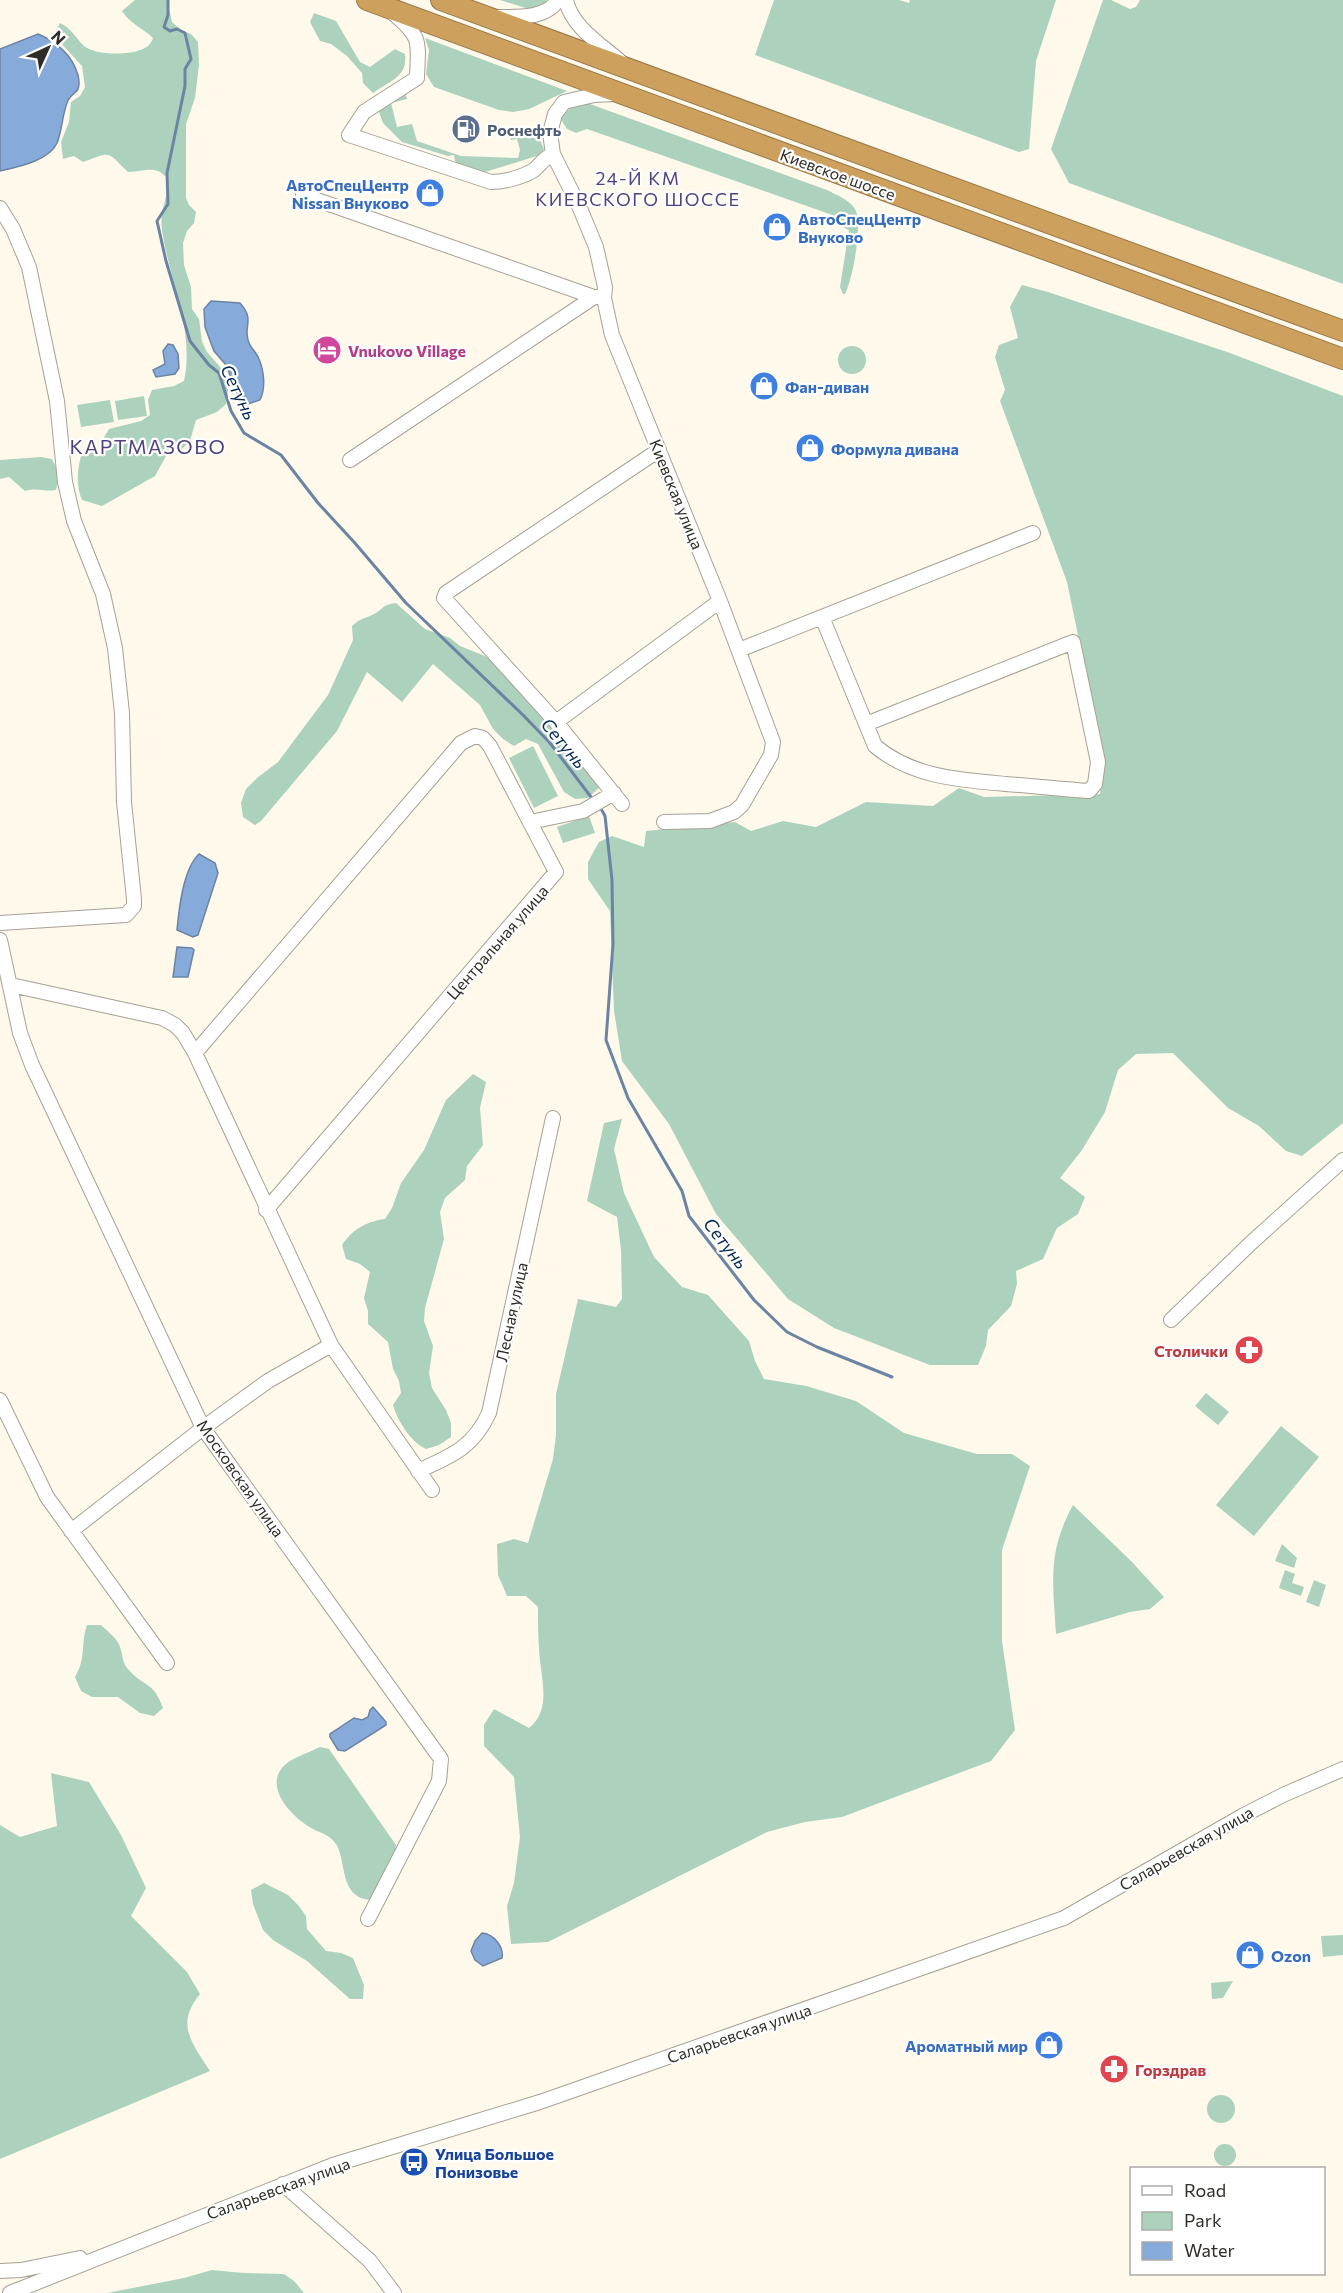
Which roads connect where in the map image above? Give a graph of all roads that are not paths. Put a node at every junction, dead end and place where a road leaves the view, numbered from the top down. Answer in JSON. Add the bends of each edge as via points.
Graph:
{"nodes":[{"id":1,"x":441,"y":0,"type":"edge"},
{"id":2,"x":558,"y":0,"type":"edge"},
{"id":3,"x":566,"y":0,"type":"edge"},
{"id":4,"x":375,"y":3,"type":"edge"},
{"id":5,"x":488,"y":17,"type":"junction"},
{"id":6,"x":628,"y":68,"type":"junction"},
{"id":7,"x":620,"y":94,"type":"junction"},
{"id":8,"x":553,"y":154,"type":"junction"},
{"id":9,"x":303,"y":195,"type":"dead end"},
{"id":10,"x":0,"y":208,"type":"edge"},
{"id":11,"x":599,"y":297,"type":"junction"},
{"id":12,"x":1343,"y":331,"type":"edge"},
{"id":13,"x":1343,"y":359,"type":"edge"},
{"id":14,"x":658,"y":450,"type":"junction"},
{"id":15,"x":350,"y":460,"type":"dead end"},
{"id":16,"x":1033,"y":533,"type":"dead end"},
{"id":17,"x":720,"y":601,"type":"junction"},
{"id":18,"x":822,"y":617,"type":"junction"},
{"id":19,"x":739,"y":650,"type":"junction"},
{"id":20,"x":556,"y":722,"type":"junction"},
{"id":21,"x":866,"y":724,"type":"junction"},
{"id":22,"x":530,"y":822,"type":"junction"},
{"id":23,"x":664,"y":822,"type":"dead end"},
{"id":24,"x":0,"y":923,"type":"edge"},
{"id":25,"x":0,"y":940,"type":"edge"},
{"id":26,"x":11,"y":985,"type":"junction"},
{"id":27,"x":195,"y":1053,"type":"junction"},
{"id":28,"x":553,"y":1118,"type":"dead end"},
{"id":29,"x":1343,"y":1160,"type":"edge"},
{"id":30,"x":267,"y":1210,"type":"junction"},
{"id":31,"x":1171,"y":1320,"type":"dead end"},
{"id":32,"x":331,"y":1346,"type":"junction"},
{"id":33,"x":0,"y":1400,"type":"edge"},
{"id":34,"x":203,"y":1428,"type":"junction"},
{"id":35,"x":418,"y":1471,"type":"junction"},
{"id":36,"x":432,"y":1490,"type":"dead end"},
{"id":37,"x":71,"y":1531,"type":"junction"},
{"id":38,"x":167,"y":1663,"type":"dead end"},
{"id":39,"x":1343,"y":1770,"type":"edge"},
{"id":40,"x":368,"y":1919,"type":"dead end"},
{"id":41,"x":283,"y":2184,"type":"junction"},
{"id":42,"x":115,"y":2252,"type":"junction"},
{"id":43,"x":0,"y":2271,"type":"edge"},
{"id":44,"x":10,"y":2293,"type":"edge"},
{"id":45,"x":394,"y":2293,"type":"edge"}],
"edges":[{"from":1,"to":5,"type":"highway","name":"Киевское шоссе"},
{"from":2,"to":5,"type":"street","via":[[538,14]]},
{"from":3,"to":6,"type":"street","via":[[580,26]]},
{"from":4,"to":7,"type":"highway","name":"Киевское шоссе"},
{"from":4,"to":8,"type":"street","via":[[410,28],[416,37],[417,78],[364,112],[349,135],[491,182],[531,172]]},
{"from":5,"to":6,"type":"highway","name":"Киевское шоссе"},
{"from":6,"to":12,"type":"highway","name":"Киевское шоссе"},
{"from":7,"to":8,"type":"street","name":"Киевская улица","via":[[564,102],[551,126]]},
{"from":7,"to":13,"type":"highway","name":"Киевское шоссе"},
{"from":8,"to":11,"type":"street","name":"Киевская улица","via":[[596,247],[605,287]]},
{"from":9,"to":11,"type":"street"},
{"from":10,"to":24,"type":"street","via":[[14,229],[29,267],[57,401],[65,482],[74,521],[103,594],[115,648],[134,906],[126,915]]},
{"from":11,"to":14,"type":"street","name":"Киевская улица"},
{"from":11,"to":15,"type":"street"},
{"from":14,"to":17,"type":"street","name":"Киевская улица"},
{"from":14,"to":20,"type":"street","via":[[444,597]]},
{"from":16,"to":18,"type":"street"},
{"from":17,"to":19,"type":"street","name":"Киевская улица"},
{"from":17,"to":20,"type":"street"},
{"from":18,"to":19,"type":"street"},
{"from":18,"to":21,"type":"street"},
{"from":19,"to":23,"type":"street","name":"Киевская улица","via":[[773,742],[771,755],[734,812],[710,821]]},
{"from":20,"to":22,"type":"street","via":[[618,799]]},
{"from":21,"to":21,"type":"street","via":[[1073,642],[1098,762],[1095,784],[1089,791],[955,780],[920,771],[890,758],[875,746]]},
{"from":22,"to":27,"type":"street","name":"Центральная улица","via":[[490,746],[483,738],[468,738]]},
{"from":22,"to":30,"type":"street","name":"Центральная улица","via":[[556,868],[555,875]]},
{"from":25,"to":26,"type":"street","name":"Московская улица"},
{"from":26,"to":27,"type":"street","via":[[162,1018],[183,1033]]},
{"from":26,"to":34,"type":"street","name":"Московская улица","via":[[20,1033],[36,1076]]},
{"from":27,"to":30,"type":"street"},
{"from":28,"to":35,"type":"street","name":"Лесная улица","via":[[489,1413],[481,1431],[469,1443]]},
{"from":29,"to":31,"type":"street"},
{"from":30,"to":32,"type":"street"},
{"from":32,"to":34,"type":"street","via":[[267,1381]]},
{"from":32,"to":35,"type":"street"},
{"from":33,"to":37,"type":"street","via":[[47,1497]]},
{"from":34,"to":37,"type":"street"},
{"from":34,"to":40,"type":"street","name":"Московская улица","via":[[441,1760],[439,1781]]},
{"from":35,"to":36,"type":"street"},
{"from":37,"to":38,"type":"street"},
{"from":39,"to":41,"type":"street","name":"Саларьевская улица","via":[[1244,1815],[1056,1921],[540,2102]]},
{"from":41,"to":42,"type":"street","name":"Саларьевская улица"},
{"from":41,"to":45,"type":"street","via":[[370,2261]]},
{"from":42,"to":43,"type":"street"},
{"from":42,"to":44,"type":"street"}]}
